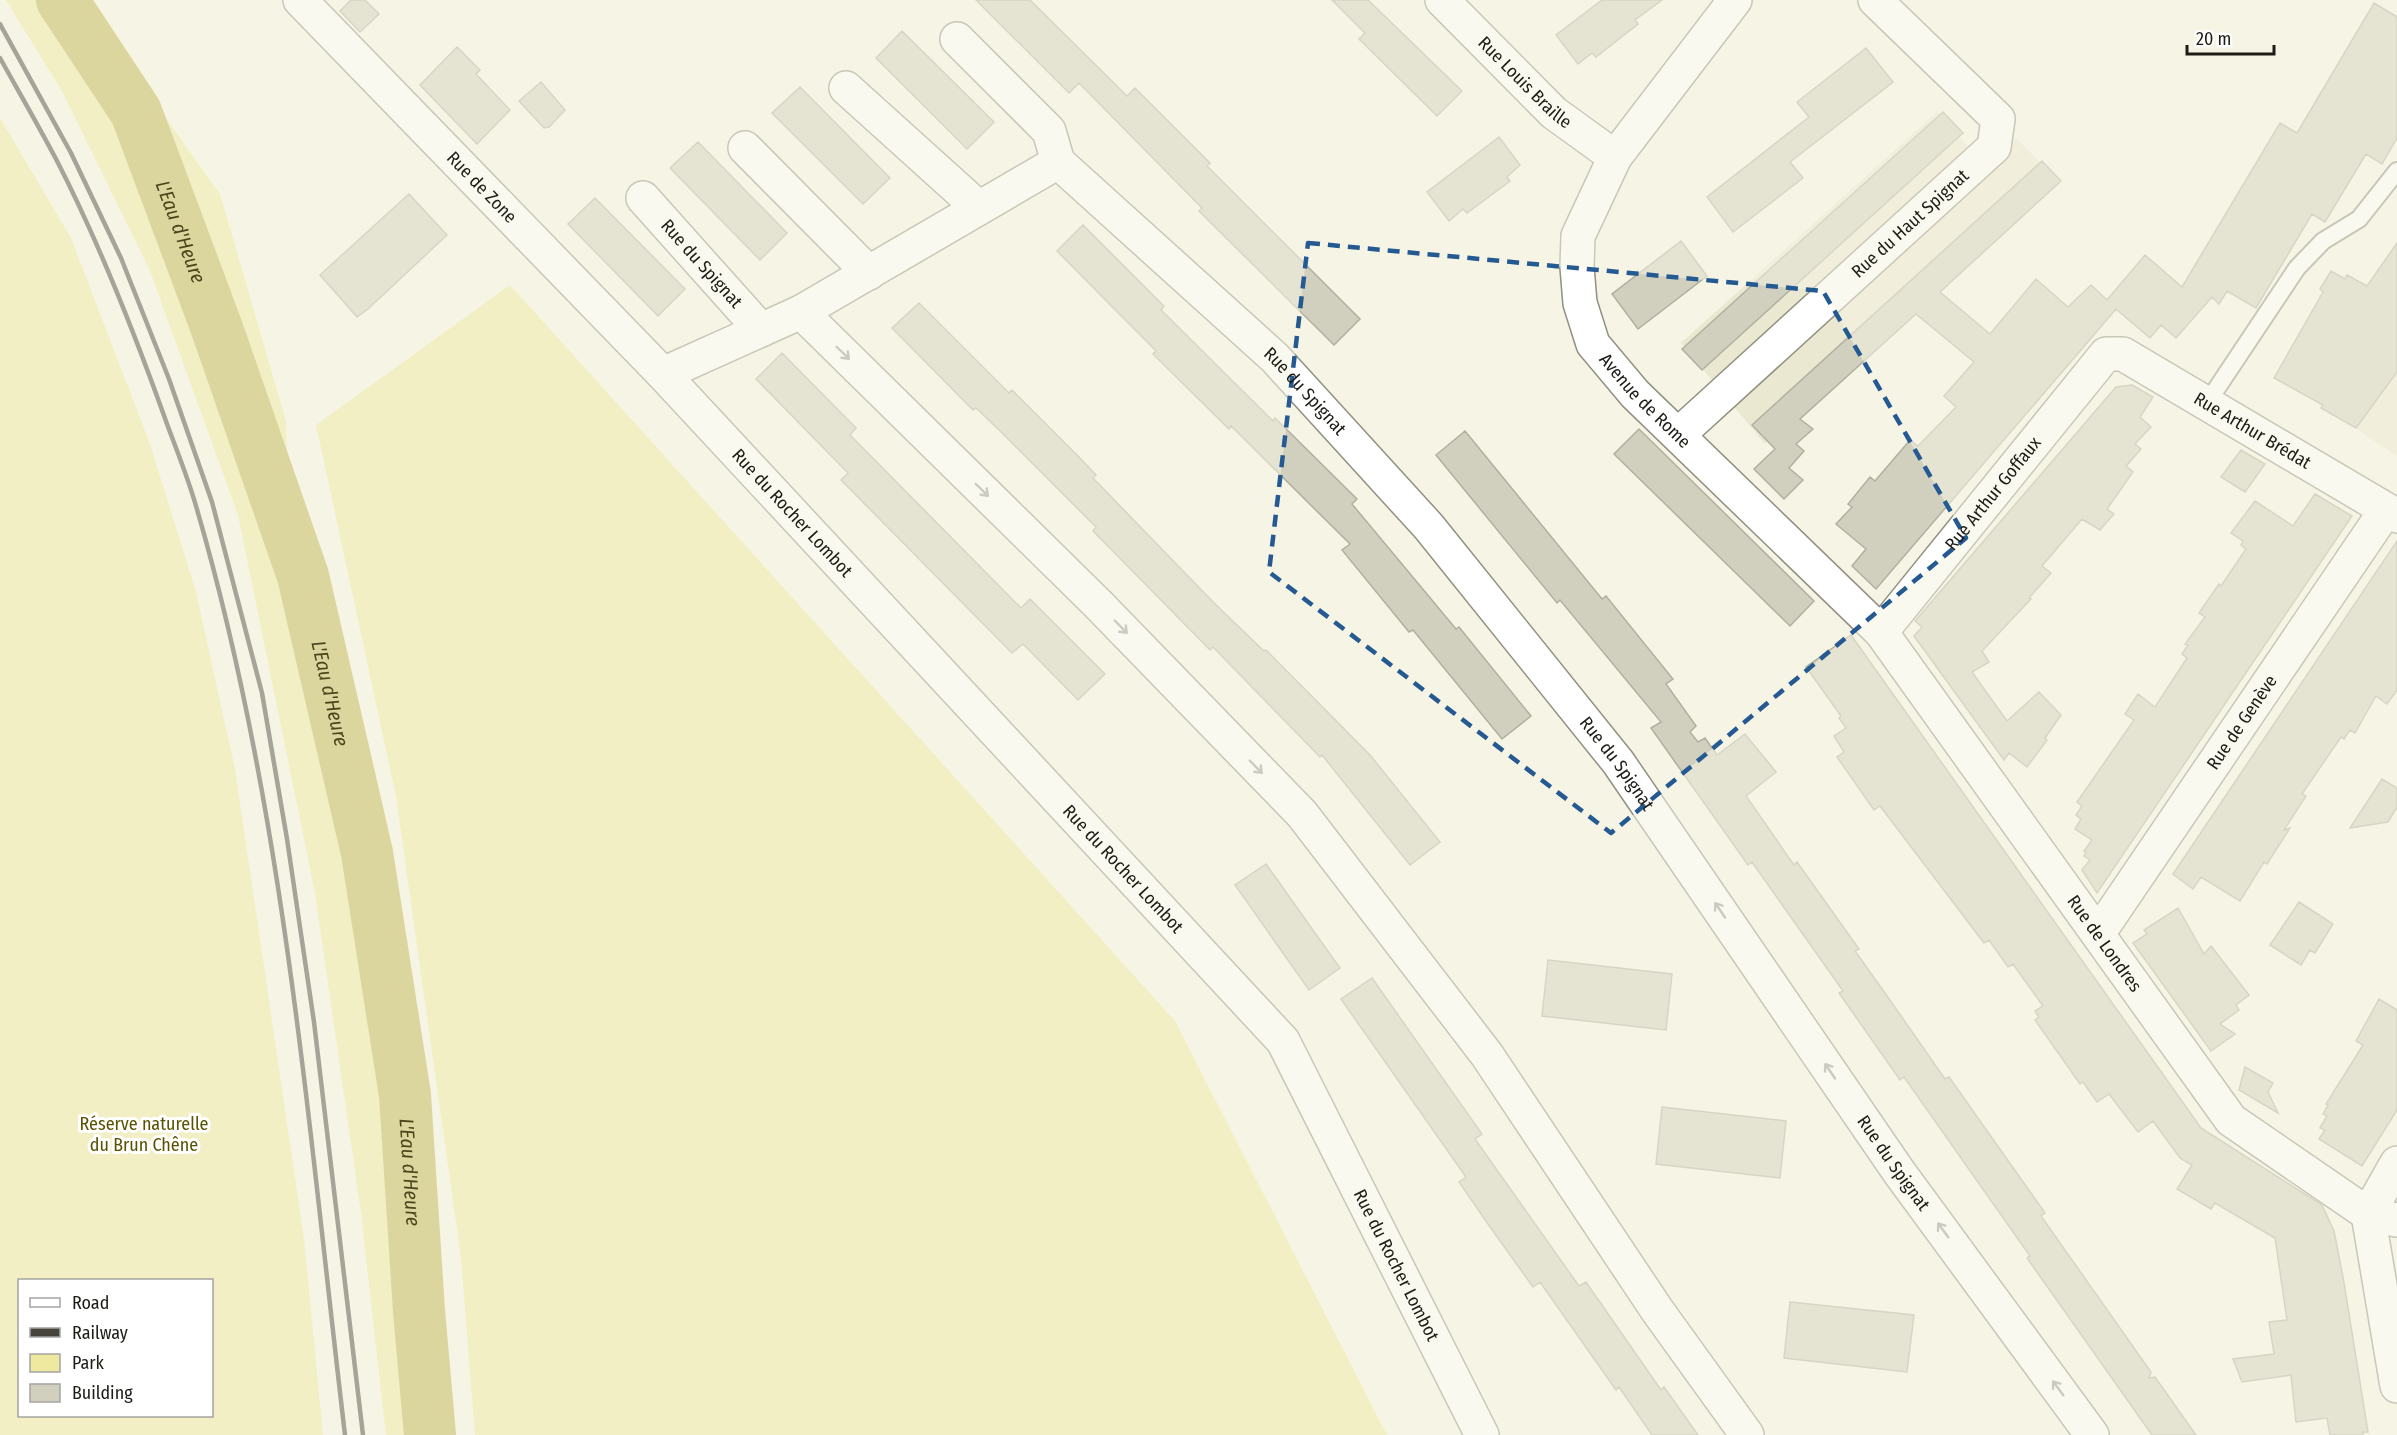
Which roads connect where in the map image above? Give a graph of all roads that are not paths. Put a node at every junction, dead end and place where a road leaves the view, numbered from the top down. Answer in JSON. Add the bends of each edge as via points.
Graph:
{"nodes":[{"id":1,"x":300,"y":0,"type":"edge"},
{"id":2,"x":1442,"y":0,"type":"edge"},
{"id":3,"x":1735,"y":0,"type":"edge"},
{"id":4,"x":1875,"y":0,"type":"edge"},
{"id":5,"x":957,"y":39,"type":"dead end"},
{"id":6,"x":846,"y":88,"type":"dead end"},
{"id":7,"x":745,"y":148,"type":"dead end"},
{"id":8,"x":1615,"y":157,"type":"junction"},
{"id":9,"x":1058,"y":162,"type":"junction"},
{"id":10,"x":2397,"y":171,"type":"edge"},
{"id":11,"x":643,"y":198,"type":"dead end"},
{"id":12,"x":979,"y":208,"type":"junction"},
{"id":13,"x":869,"y":273,"type":"junction"},
{"id":14,"x":801,"y":312,"type":"junction"},
{"id":15,"x":761,"y":330,"type":"junction"},
{"id":16,"x":2106,"y":354,"type":"joint"},
{"id":17,"x":663,"y":374,"type":"junction"},
{"id":18,"x":2206,"y":403,"type":"junction"},
{"id":19,"x":1678,"y":435,"type":"junction"},
{"id":20,"x":2391,"y":513,"type":"edge"},
{"id":21,"x":1881,"y":632,"type":"junction"},
{"id":22,"x":2098,"y":934,"type":"junction"},
{"id":23,"x":2397,"y":1163,"type":"edge"},
{"id":24,"x":2383,"y":1217,"type":"edge"},
{"id":25,"x":2397,"y":1386,"type":"edge"},
{"id":26,"x":1482,"y":1435,"type":"edge"},
{"id":27,"x":1747,"y":1435,"type":"edge"},
{"id":28,"x":2092,"y":1435,"type":"edge"}],
"edges":[{"from":1,"to":17,"type":"street","name":"Rue de Zone"},
{"from":2,"to":8,"type":"street","name":"Rue Louis Braille","via":[[1554,113]]},
{"from":3,"to":8,"type":"street","name":"Avenue de Rome"},
{"from":4,"to":19,"type":"street","name":"Rue du Haut Spignat","via":[[1998,119],[1994,147]]},
{"from":5,"to":9,"type":"street","via":[[1049,131]]},
{"from":6,"to":12,"type":"street"},
{"from":7,"to":13,"type":"street"},
{"from":8,"to":19,"type":"street","name":"Avenue de Rome","via":[[1578,236],[1580,303],[1593,344],[1635,394]]},
{"from":9,"to":12,"type":"street"},
{"from":28,"to":9,"type":"street","name":"Rue du Spignat","one_way":true,"via":[[1899,1172],[1618,762],[1429,527],[1275,358]]},
{"from":10,"to":18,"type":"lane","via":[[2359,219],[2322,241],[2297,268]]},
{"from":11,"to":15,"type":"street","name":"Rue du Spignat"},
{"from":12,"to":13,"type":"street"},
{"from":13,"to":14,"type":"street"},
{"from":14,"to":15,"type":"street"},
{"from":14,"to":27,"type":"street","one_way":true,"via":[[1098,604],[1302,814],[1487,1055],[1657,1310]]},
{"from":15,"to":17,"type":"street"},
{"from":16,"to":18,"type":"street","name":"Rue Arthur Brédat","via":[[2123,354]]},
{"from":16,"to":21,"type":"street","name":"Rue Arthur Goffaux"},
{"from":17,"to":26,"type":"street","name":"Rue du Rocher Lombot","via":[[1283,1041]]},
{"from":18,"to":20,"type":"street","name":"Rue Arthur Brédat"},
{"from":19,"to":21,"type":"street","name":"Avenue de Rome"},
{"from":20,"to":22,"type":"street","name":"Rue de Genève"},
{"from":21,"to":22,"type":"street","name":"Rue de Londres"},
{"from":22,"to":24,"type":"street","name":"Rue de Londres","via":[[2231,1120]]},
{"from":23,"to":24,"type":"street"},
{"from":24,"to":25,"type":"street"}]}
